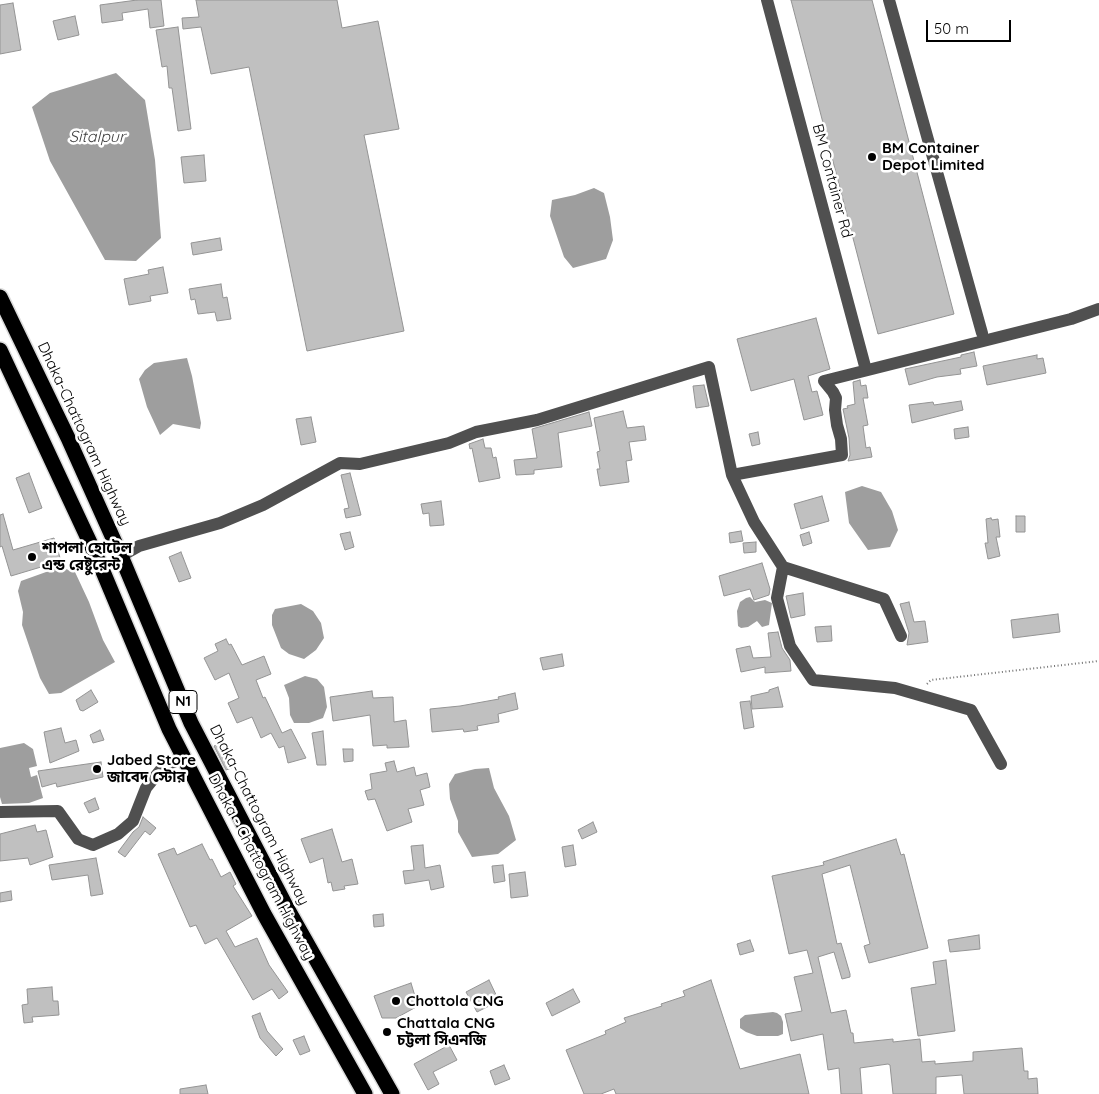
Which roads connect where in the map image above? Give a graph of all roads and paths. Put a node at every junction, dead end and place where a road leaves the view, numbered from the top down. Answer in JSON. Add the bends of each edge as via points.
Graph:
{"nodes":[{"id":1,"x":767,"y":0,"type":"edge"},
{"id":2,"x":889,"y":0,"type":"edge"},
{"id":3,"x":0,"y":297,"type":"edge"},
{"id":4,"x":1099,"y":309,"type":"edge"},
{"id":5,"x":982,"y":333,"type":"dead end"},
{"id":6,"x":0,"y":350,"type":"edge"},
{"id":7,"x":866,"y":370,"type":"junction"},
{"id":8,"x":732,"y":474,"type":"junction"},
{"id":9,"x":121,"y":556,"type":"junction"},
{"id":10,"x":783,"y":567,"type":"junction"},
{"id":11,"x":901,"y":636,"type":"dead end"},
{"id":12,"x":1099,"y":661,"type":"edge"},
{"id":13,"x":916,"y":694,"type":"junction"},
{"id":14,"x":184,"y":757,"type":"junction"},
{"id":15,"x":1001,"y":764,"type":"dead end"},
{"id":16,"x":0,"y":812,"type":"edge"},
{"id":17,"x":366,"y":1094,"type":"edge"},
{"id":18,"x":392,"y":1094,"type":"edge"}],
"edges":[{"from":1,"to":7,"type":"street","name":"BM Container Rd"},
{"from":2,"to":5,"type":"street"},
{"from":3,"to":9,"type":"highway","name":"Dhaka-Chattogram Highway","number":"N1"},
{"from":4,"to":7,"type":"street"},
{"from":6,"to":14,"type":"highway","name":"Dhaka - Chattogram Highway","number":"N1"},
{"from":7,"to":8,"type":"street","via":[[824,381],[836,398],[834,410],[842,455]]},
{"from":8,"to":9,"type":"street","via":[[709,367],[537,420],[476,432],[449,443],[360,464],[340,463],[263,505],[220,522],[139,546]]},
{"from":8,"to":10,"type":"street","via":[[754,522]]},
{"from":9,"to":18,"type":"highway","name":"Dhaka-Chattogram Highway","number":"N1","via":[[192,723],[287,908]]},
{"from":10,"to":11,"type":"street","via":[[884,599]]},
{"from":10,"to":13,"type":"street","via":[[777,598],[790,646],[813,680],[895,688]]},
{"from":12,"to":13,"type":"path","via":[[931,680]]},
{"from":13,"to":15,"type":"street","via":[[971,710]]},
{"from":14,"to":16,"type":"street","via":[[163,768],[146,788],[133,821],[118,834],[93,845],[78,839],[58,811]]},
{"from":14,"to":17,"type":"highway","name":"Dhaka - Chattogram Highway","number":"N1","via":[[264,914]]}]}
